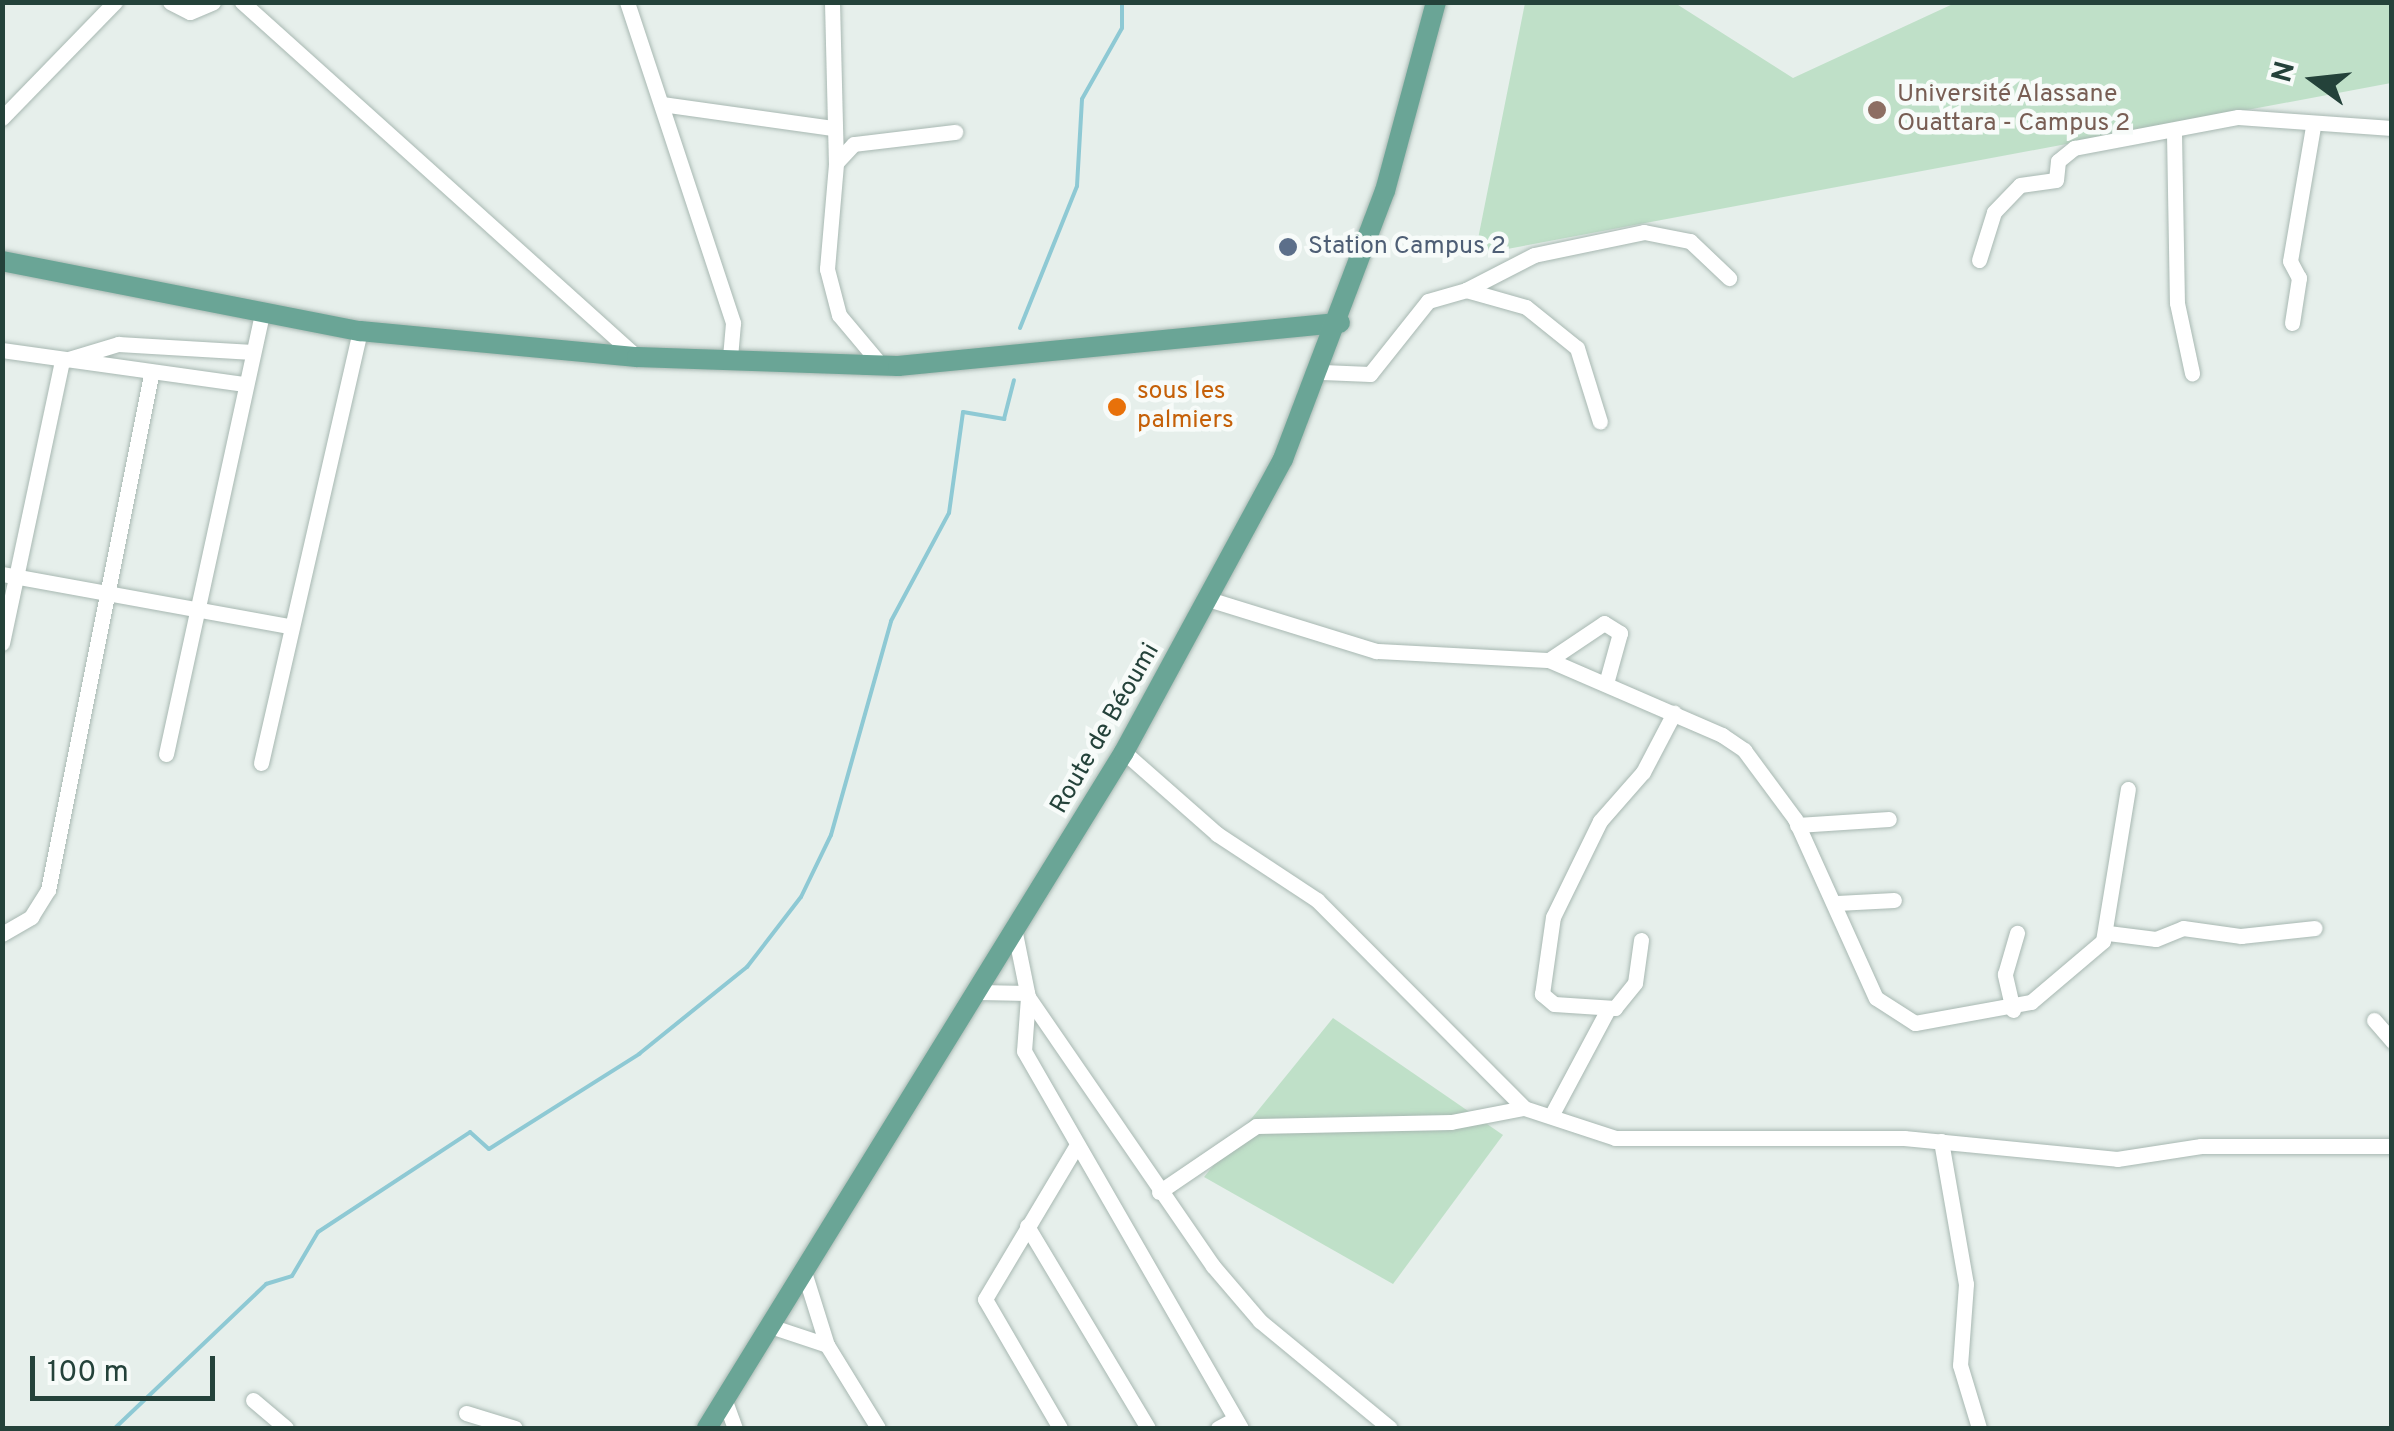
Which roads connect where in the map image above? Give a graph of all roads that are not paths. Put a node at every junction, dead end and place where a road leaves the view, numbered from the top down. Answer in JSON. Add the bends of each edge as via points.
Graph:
{"nodes":[{"id":1,"x":115,"y":2,"type":"edge"},
{"id":2,"x":170,"y":2,"type":"edge"},
{"id":3,"x":212,"y":2,"type":"edge"},
{"id":4,"x":242,"y":2,"type":"edge"},
{"id":5,"x":627,"y":2,"type":"edge"},
{"id":6,"x":832,"y":2,"type":"edge"},
{"id":7,"x":1436,"y":2,"type":"edge"},
{"id":8,"x":662,"y":104,"type":"junction"},
{"id":9,"x":2,"y":118,"type":"edge"},
{"id":10,"x":832,"y":128,"type":"junction"},
{"id":11,"x":2313,"y":128,"type":"junction"},
{"id":12,"x":2392,"y":128,"type":"edge"},
{"id":13,"x":955,"y":132,"type":"dead end"},
{"id":14,"x":2174,"y":133,"type":"junction"},
{"id":15,"x":836,"y":163,"type":"junction"},
{"id":16,"x":2,"y":260,"type":"edge"},
{"id":17,"x":1979,"y":260,"type":"dead end"},
{"id":18,"x":1729,"y":278,"type":"dead end"},
{"id":19,"x":1466,"y":290,"type":"junction"},
{"id":20,"x":262,"y":313,"type":"junction"},
{"id":21,"x":2292,"y":323,"type":"dead end"},
{"id":22,"x":1340,"y":324,"type":"junction"},
{"id":23,"x":360,"y":331,"type":"junction"},
{"id":24,"x":2,"y":350,"type":"edge"},
{"id":25,"x":253,"y":352,"type":"junction"},
{"id":26,"x":637,"y":357,"type":"junction"},
{"id":27,"x":62,"y":361,"type":"junction"},
{"id":28,"x":730,"y":361,"type":"junction"},
{"id":29,"x":881,"y":365,"type":"junction"},
{"id":30,"x":1322,"y":372,"type":"junction"},
{"id":31,"x":2192,"y":373,"type":"dead end"},
{"id":32,"x":151,"y":376,"type":"junction"},
{"id":33,"x":246,"y":384,"type":"junction"},
{"id":34,"x":1600,"y":422,"type":"dead end"},
{"id":35,"x":9,"y":575,"type":"edge"},
{"id":36,"x":111,"y":593,"type":"junction"},
{"id":37,"x":1208,"y":600,"type":"junction"},
{"id":38,"x":198,"y":608,"type":"junction"},
{"id":39,"x":287,"y":626,"type":"junction"},
{"id":40,"x":2,"y":643,"type":"edge"},
{"id":41,"x":1548,"y":660,"type":"junction"},
{"id":42,"x":1608,"y":680,"type":"junction"},
{"id":43,"x":1674,"y":713,"type":"junction"},
{"id":44,"x":1124,"y":752,"type":"junction"},
{"id":45,"x":166,"y":754,"type":"dead end"},
{"id":46,"x":261,"y":764,"type":"dead end"},
{"id":47,"x":2128,"y":789,"type":"dead end"},
{"id":48,"x":1889,"y":819,"type":"dead end"},
{"id":49,"x":1797,"y":825,"type":"junction"},
{"id":50,"x":1894,"y":900,"type":"dead end"},
{"id":51,"x":1836,"y":904,"type":"junction"},
{"id":52,"x":2314,"y":928,"type":"dead end"},
{"id":53,"x":2017,"y":932,"type":"dead end"},
{"id":54,"x":1015,"y":933,"type":"junction"},
{"id":55,"x":2108,"y":933,"type":"junction"},
{"id":56,"x":2,"y":934,"type":"edge"},
{"id":57,"x":1641,"y":940,"type":"dead end"},
{"id":58,"x":979,"y":992,"type":"junction"},
{"id":59,"x":1028,"y":995,"type":"junction"},
{"id":60,"x":2013,"y":1010,"type":"junction"},
{"id":61,"x":1606,"y":1011,"type":"junction"},
{"id":62,"x":2374,"y":1020,"type":"dead end"},
{"id":63,"x":2392,"y":1041,"type":"edge"},
{"id":64,"x":1524,"y":1108,"type":"junction"},
{"id":65,"x":1550,"y":1116,"type":"junction"},
{"id":66,"x":1942,"y":1140,"type":"junction"},
{"id":67,"x":2392,"y":1146,"type":"edge"},
{"id":68,"x":1075,"y":1148,"type":"junction"},
{"id":69,"x":1160,"y":1192,"type":"junction"},
{"id":70,"x":1028,"y":1226,"type":"junction"},
{"id":71,"x":805,"y":1275,"type":"junction"},
{"id":72,"x":773,"y":1327,"type":"junction"},
{"id":73,"x":826,"y":1345,"type":"junction"},
{"id":74,"x":253,"y":1400,"type":"dead end"},
{"id":75,"x":725,"y":1401,"type":"junction"},
{"id":76,"x":466,"y":1412,"type":"dead end"},
{"id":77,"x":1238,"y":1424,"type":"edge"},
{"id":78,"x":286,"y":1428,"type":"edge"},
{"id":79,"x":515,"y":1428,"type":"edge"},
{"id":80,"x":707,"y":1428,"type":"edge"},
{"id":81,"x":735,"y":1428,"type":"edge"},
{"id":82,"x":878,"y":1428,"type":"edge"},
{"id":83,"x":1060,"y":1428,"type":"edge"},
{"id":84,"x":1148,"y":1428,"type":"edge"},
{"id":85,"x":1218,"y":1428,"type":"edge"},
{"id":86,"x":1390,"y":1428,"type":"edge"},
{"id":87,"x":1979,"y":1428,"type":"edge"}],
"edges":[{"from":1,"to":9,"type":"street"},
{"from":2,"to":3,"type":"street","via":[[190,12]]},
{"from":4,"to":26,"type":"street"},
{"from":5,"to":8,"type":"street"},
{"from":6,"to":10,"type":"street"},
{"from":7,"to":22,"type":"main road","name":"Route de Béoumi"},
{"from":8,"to":10,"type":"street"},
{"from":8,"to":28,"type":"street","via":[[733,323]]},
{"from":10,"to":15,"type":"street"},
{"from":11,"to":12,"type":"street"},
{"from":11,"to":14,"type":"street","via":[[2238,117]]},
{"from":11,"to":21,"type":"street","via":[[2290,260],[2299,278]]},
{"from":13,"to":15,"type":"street","via":[[854,144]]},
{"from":14,"to":17,"type":"street","via":[[2062,154],[2056,180],[2020,185],[1994,212]]},
{"from":14,"to":31,"type":"street","via":[[2177,303]]},
{"from":15,"to":29,"type":"street","via":[[827,269],[839,315]]},
{"from":16,"to":20,"type":"main road"},
{"from":18,"to":19,"type":"street","via":[[1690,242],[1644,232],[1534,255]]},
{"from":19,"to":30,"type":"street","via":[[1428,301],[1370,374]]},
{"from":19,"to":34,"type":"street","via":[[1526,306],[1577,348]]},
{"from":20,"to":23,"type":"main road"},
{"from":20,"to":25,"type":"street"},
{"from":22,"to":29,"type":"main road"},
{"from":22,"to":30,"type":"main road","name":"Route de Béoumi"},
{"from":23,"to":26,"type":"main road"},
{"from":23,"to":39,"type":"street"},
{"from":24,"to":27,"type":"street"},
{"from":25,"to":27,"type":"street","via":[[118,344]]},
{"from":25,"to":33,"type":"street"},
{"from":26,"to":28,"type":"main road"},
{"from":27,"to":32,"type":"street"},
{"from":27,"to":35,"type":"street"},
{"from":28,"to":29,"type":"main road"},
{"from":30,"to":37,"type":"main road","name":"Route de Béoumi"},
{"from":32,"to":33,"type":"street"},
{"from":32,"to":36,"type":"street"},
{"from":33,"to":38,"type":"street"},
{"from":35,"to":36,"type":"street"},
{"from":35,"to":40,"type":"street"},
{"from":36,"to":38,"type":"street"},
{"from":36,"to":56,"type":"street","via":[[48,890],[31,917]]},
{"from":37,"to":41,"type":"street","via":[[1376,651]]},
{"from":37,"to":44,"type":"main road","name":"Route de Béoumi"},
{"from":38,"to":39,"type":"street"},
{"from":38,"to":45,"type":"street"},
{"from":39,"to":46,"type":"street"},
{"from":41,"to":42,"type":"street"},
{"from":41,"to":42,"type":"street","via":[[1604,623],[1620,633]]},
{"from":42,"to":43,"type":"street"},
{"from":43,"to":49,"type":"street","via":[[1744,750]]},
{"from":43,"to":61,"type":"street","via":[[1643,772],[1600,820],[1553,917],[1539,975],[1554,1004]]},
{"from":44,"to":54,"type":"main road","name":"Route de Béoumi"},
{"from":44,"to":64,"type":"street","via":[[1217,834],[1317,900]]},
{"from":47,"to":55,"type":"street"},
{"from":48,"to":49,"type":"street"},
{"from":49,"to":51,"type":"street"},
{"from":50,"to":51,"type":"street"},
{"from":51,"to":60,"type":"street","via":[[1876,998],[1893,1016],[1937,1025]]},
{"from":52,"to":55,"type":"street","via":[[2241,936],[2183,928],[2156,939]]},
{"from":53,"to":60,"type":"street","via":[[2006,974]]},
{"from":54,"to":58,"type":"main road","name":"Route de Béoumi"},
{"from":54,"to":59,"type":"street"},
{"from":55,"to":60,"type":"street"},
{"from":57,"to":61,"type":"street","via":[[1635,983]]},
{"from":58,"to":59,"type":"street"},
{"from":58,"to":71,"type":"main road","name":"Route de Béoumi"},
{"from":59,"to":68,"type":"street","via":[[1024,1051]]},
{"from":59,"to":69,"type":"street"},
{"from":61,"to":65,"type":"street"},
{"from":62,"to":63,"type":"street"},
{"from":64,"to":65,"type":"street"},
{"from":64,"to":69,"type":"street","via":[[1450,1122],[1256,1126]]},
{"from":65,"to":66,"type":"street","via":[[1614,1138],[1661,1141]]},
{"from":66,"to":67,"type":"street","via":[[2117,1159],[2201,1146]]},
{"from":66,"to":87,"type":"street","via":[[1966,1284],[1960,1364]]},
{"from":68,"to":70,"type":"street"},
{"from":68,"to":77,"type":"street"},
{"from":69,"to":86,"type":"street","via":[[1260,1320]]},
{"from":70,"to":83,"type":"street","via":[[986,1299]]},
{"from":70,"to":84,"type":"street"},
{"from":71,"to":72,"type":"main road","name":"Route de Béoumi"},
{"from":71,"to":73,"type":"street"},
{"from":72,"to":73,"type":"street"},
{"from":72,"to":75,"type":"main road","name":"Route de Béoumi"},
{"from":73,"to":82,"type":"street"},
{"from":74,"to":78,"type":"street"},
{"from":75,"to":80,"type":"main road","name":"Route de Béoumi"},
{"from":75,"to":81,"type":"street"},
{"from":76,"to":79,"type":"street"},
{"from":77,"to":85,"type":"street"}]}
